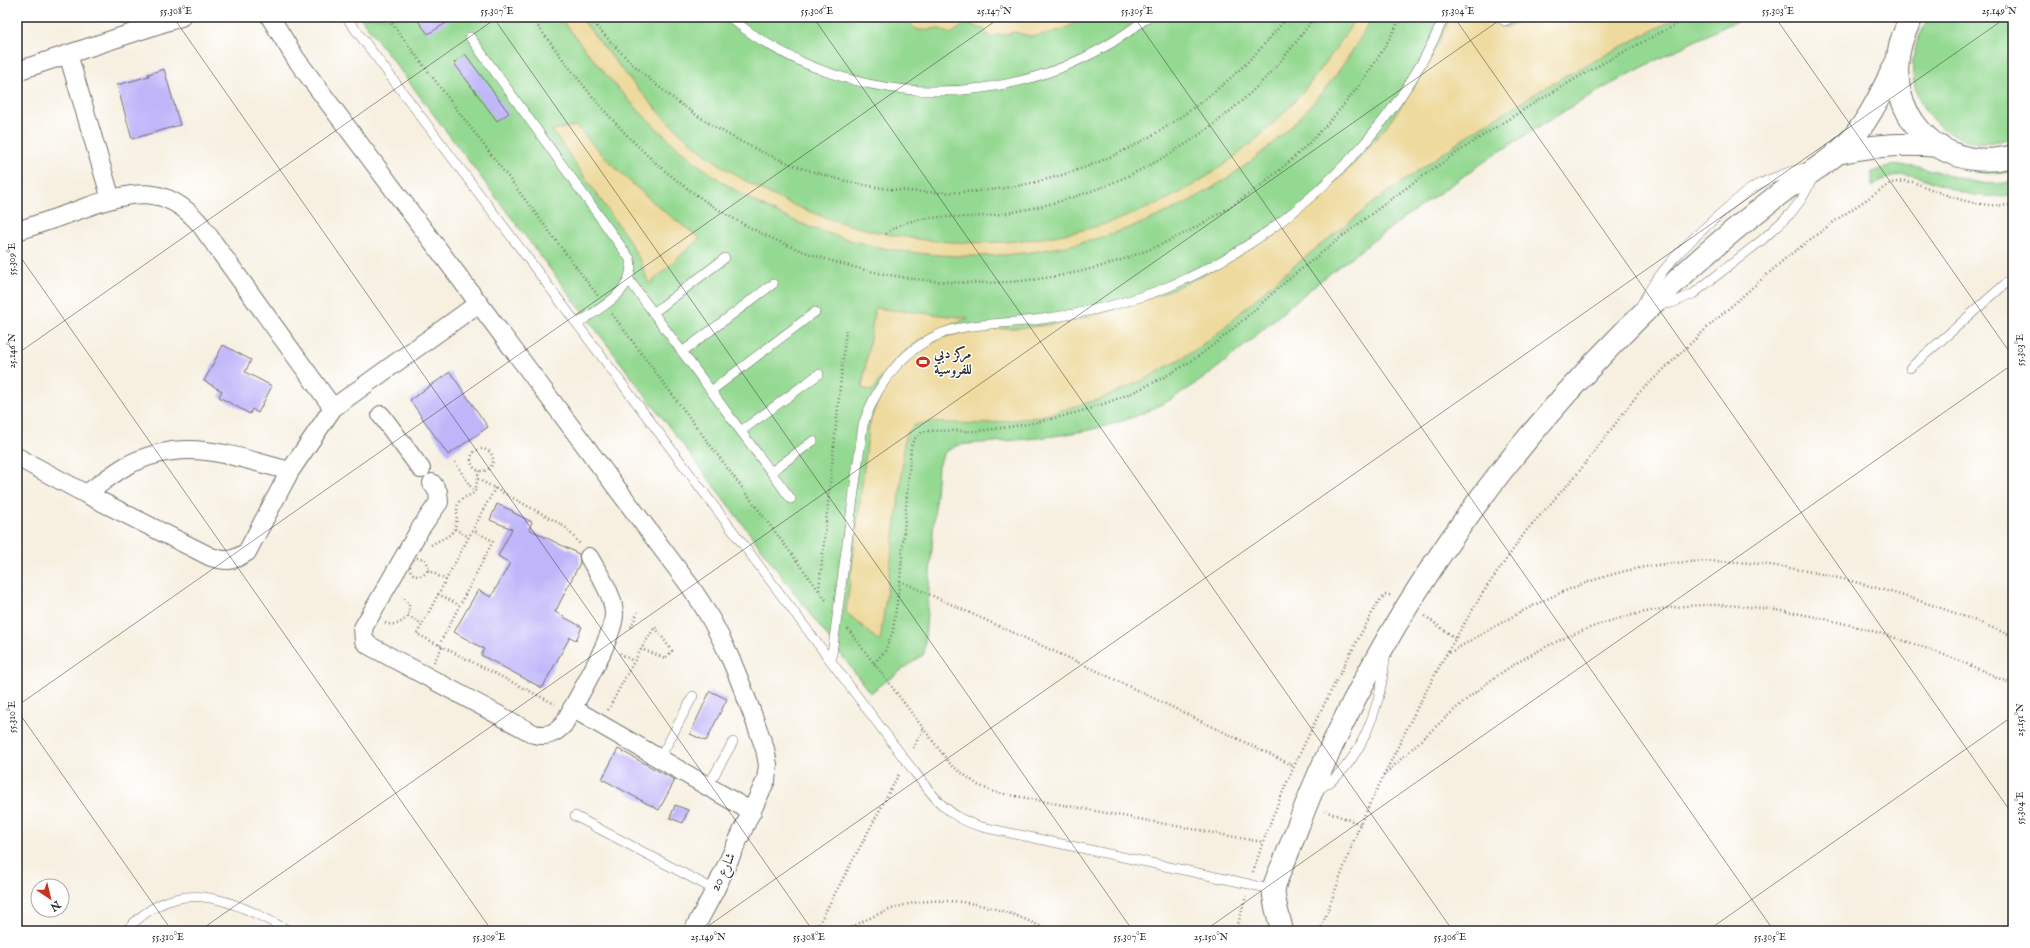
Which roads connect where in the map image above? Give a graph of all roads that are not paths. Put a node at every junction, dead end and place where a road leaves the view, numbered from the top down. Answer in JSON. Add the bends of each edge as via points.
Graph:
{"nodes":[{"id":1,"x":181,"y":17,"type":"edge"},
{"id":2,"x":270,"y":17,"type":"edge"},
{"id":3,"x":346,"y":17,"type":"edge"},
{"id":4,"x":730,"y":17,"type":"edge"},
{"id":5,"x":1148,"y":17,"type":"edge"},
{"id":6,"x":1444,"y":17,"type":"edge"},
{"id":7,"x":1498,"y":17,"type":"edge"},
{"id":8,"x":1514,"y":17,"type":"edge"},
{"id":9,"x":1907,"y":21,"type":"edge"},
{"id":10,"x":470,"y":37,"type":"dead end"},
{"id":11,"x":68,"y":54,"type":"junction"},
{"id":12,"x":1896,"y":63,"type":"junction"},
{"id":13,"x":17,"y":71,"type":"edge"},
{"id":14,"x":1939,"y":146,"type":"junction"},
{"id":15,"x":1837,"y":153,"type":"junction"},
{"id":16,"x":2013,"y":156,"type":"edge"},
{"id":17,"x":111,"y":199,"type":"junction"},
{"id":18,"x":17,"y":231,"type":"edge"},
{"id":19,"x":725,"y":258,"type":"dead end"},
{"id":20,"x":2013,"y":277,"type":"edge"},
{"id":21,"x":629,"y":280,"type":"junction"},
{"id":22,"x":773,"y":284,"type":"dead end"},
{"id":23,"x":480,"y":303,"type":"junction"},
{"id":24,"x":815,"y":312,"type":"dead end"},
{"id":25,"x":653,"y":313,"type":"junction"},
{"id":26,"x":577,"y":324,"type":"junction"},
{"id":27,"x":682,"y":352,"type":"junction"},
{"id":28,"x":1910,"y":368,"type":"dead end"},
{"id":29,"x":819,"y":374,"type":"dead end"},
{"id":30,"x":711,"y":391,"type":"junction"},
{"id":31,"x":333,"y":408,"type":"junction"},
{"id":32,"x":381,"y":415,"type":"dead end"},
{"id":33,"x":741,"y":431,"type":"junction"},
{"id":34,"x":813,"y":441,"type":"dead end"},
{"id":35,"x":17,"y":457,"type":"edge"},
{"id":36,"x":290,"y":471,"type":"junction"},
{"id":37,"x":771,"y":472,"type":"junction"},
{"id":38,"x":86,"y":494,"type":"junction"},
{"id":39,"x":791,"y":499,"type":"dead end"},
{"id":40,"x":589,"y":557,"type":"road end"},
{"id":41,"x":831,"y":661,"type":"junction"},
{"id":42,"x":693,"y":696,"type":"dead end"},
{"id":43,"x":571,"y":710,"type":"junction"},
{"id":44,"x":733,"y":742,"type":"dead end"},
{"id":45,"x":660,"y":758,"type":"junction"},
{"id":46,"x":708,"y":786,"type":"junction"},
{"id":47,"x":752,"y":812,"type":"junction"},
{"id":48,"x":575,"y":816,"type":"dead end"},
{"id":49,"x":715,"y":890,"type":"junction"},
{"id":50,"x":1273,"y":890,"type":"junction"},
{"id":51,"x":126,"y":931,"type":"edge"},
{"id":52,"x":289,"y":931,"type":"edge"},
{"id":53,"x":652,"y":931,"type":"edge"},
{"id":54,"x":660,"y":931,"type":"edge"},
{"id":55,"x":693,"y":931,"type":"edge"},
{"id":56,"x":1282,"y":931,"type":"edge"}],
"edges":[{"from":1,"to":11,"type":"street"},
{"from":2,"to":23,"type":"street","name":"شارع 20","via":[[296,59]]},
{"from":3,"to":26,"type":"lane"},
{"from":4,"to":5,"type":"lane","via":[[776,49],[836,75],[886,88],[942,92],[1002,86],[1048,73],[1112,44]]},
{"from":6,"to":41,"type":"lane","via":[[1417,71],[1366,141],[1318,190],[1241,248],[1194,275],[1138,298],[1046,319],[959,328],[924,342],[903,358],[882,384],[863,425]]},
{"from":7,"to":8,"type":"lane","via":[[1505,21]]},
{"from":9,"to":12,"type":"street"},
{"from":10,"to":21,"type":"lane","via":[[626,252],[631,266]]},
{"from":11,"to":13,"type":"street"},
{"from":11,"to":17,"type":"street"},
{"from":12,"to":14,"type":"street","via":[[1898,89],[1909,116],[1928,138]]},
{"from":12,"to":15,"type":"street","via":[[1867,118]]},
{"from":14,"to":15,"type":"street","via":[[1878,146]]},
{"from":14,"to":16,"type":"street","via":[[1967,158],[1982,160]]},
{"from":15,"to":50,"type":"street","via":[[1745,221],[1706,253],[1642,313],[1567,391],[1483,494],[1444,549],[1385,643],[1347,715],[1311,794]]},
{"from":17,"to":18,"type":"street"},
{"from":17,"to":31,"type":"street","via":[[141,194],[155,195],[181,205],[191,214]]},
{"from":19,"to":25,"type":"lane"},
{"from":20,"to":28,"type":"lane"},
{"from":21,"to":25,"type":"lane"},
{"from":21,"to":26,"type":"lane","via":[[620,292]]},
{"from":22,"to":27,"type":"lane"},
{"from":23,"to":31,"type":"street"},
{"from":23,"to":47,"type":"street","name":"شارع 20","via":[[690,586],[714,623],[765,750],[768,765],[766,780]]},
{"from":24,"to":30,"type":"lane"},
{"from":25,"to":27,"type":"lane"},
{"from":26,"to":41,"type":"lane"},
{"from":27,"to":30,"type":"lane"},
{"from":29,"to":33,"type":"lane"},
{"from":30,"to":33,"type":"lane"},
{"from":31,"to":36,"type":"street"},
{"from":32,"to":43,"type":"street","via":[[438,492],[439,502],[420,529],[370,616],[362,632],[367,644],[534,734],[553,733],[564,724]]},
{"from":33,"to":37,"type":"lane"},
{"from":34,"to":37,"type":"lane"},
{"from":35,"to":38,"type":"street"},
{"from":36,"to":38,"type":"street","via":[[217,452],[179,450],[161,453],[126,466]]},
{"from":36,"to":38,"type":"street","via":[[247,552],[236,559],[223,561]]},
{"from":37,"to":39,"type":"lane"},
{"from":40,"to":43,"type":"street","via":[[612,603],[613,624],[610,635]]},
{"from":41,"to":50,"type":"lane","via":[[944,808],[968,824]]},
{"from":42,"to":45,"type":"lane"},
{"from":43,"to":45,"type":"street"},
{"from":44,"to":46,"type":"lane"},
{"from":45,"to":46,"type":"street"},
{"from":46,"to":47,"type":"street"},
{"from":47,"to":49,"type":"street","name":"شارع 20"},
{"from":48,"to":49,"type":"lane"},
{"from":49,"to":55,"type":"street","name":"شارع 20"},
{"from":50,"to":56,"type":"street"},
{"from":51,"to":52,"type":"lane","via":[[136,919],[165,901],[199,896],[237,904]]},
{"from":53,"to":54,"type":"lane"}]}
